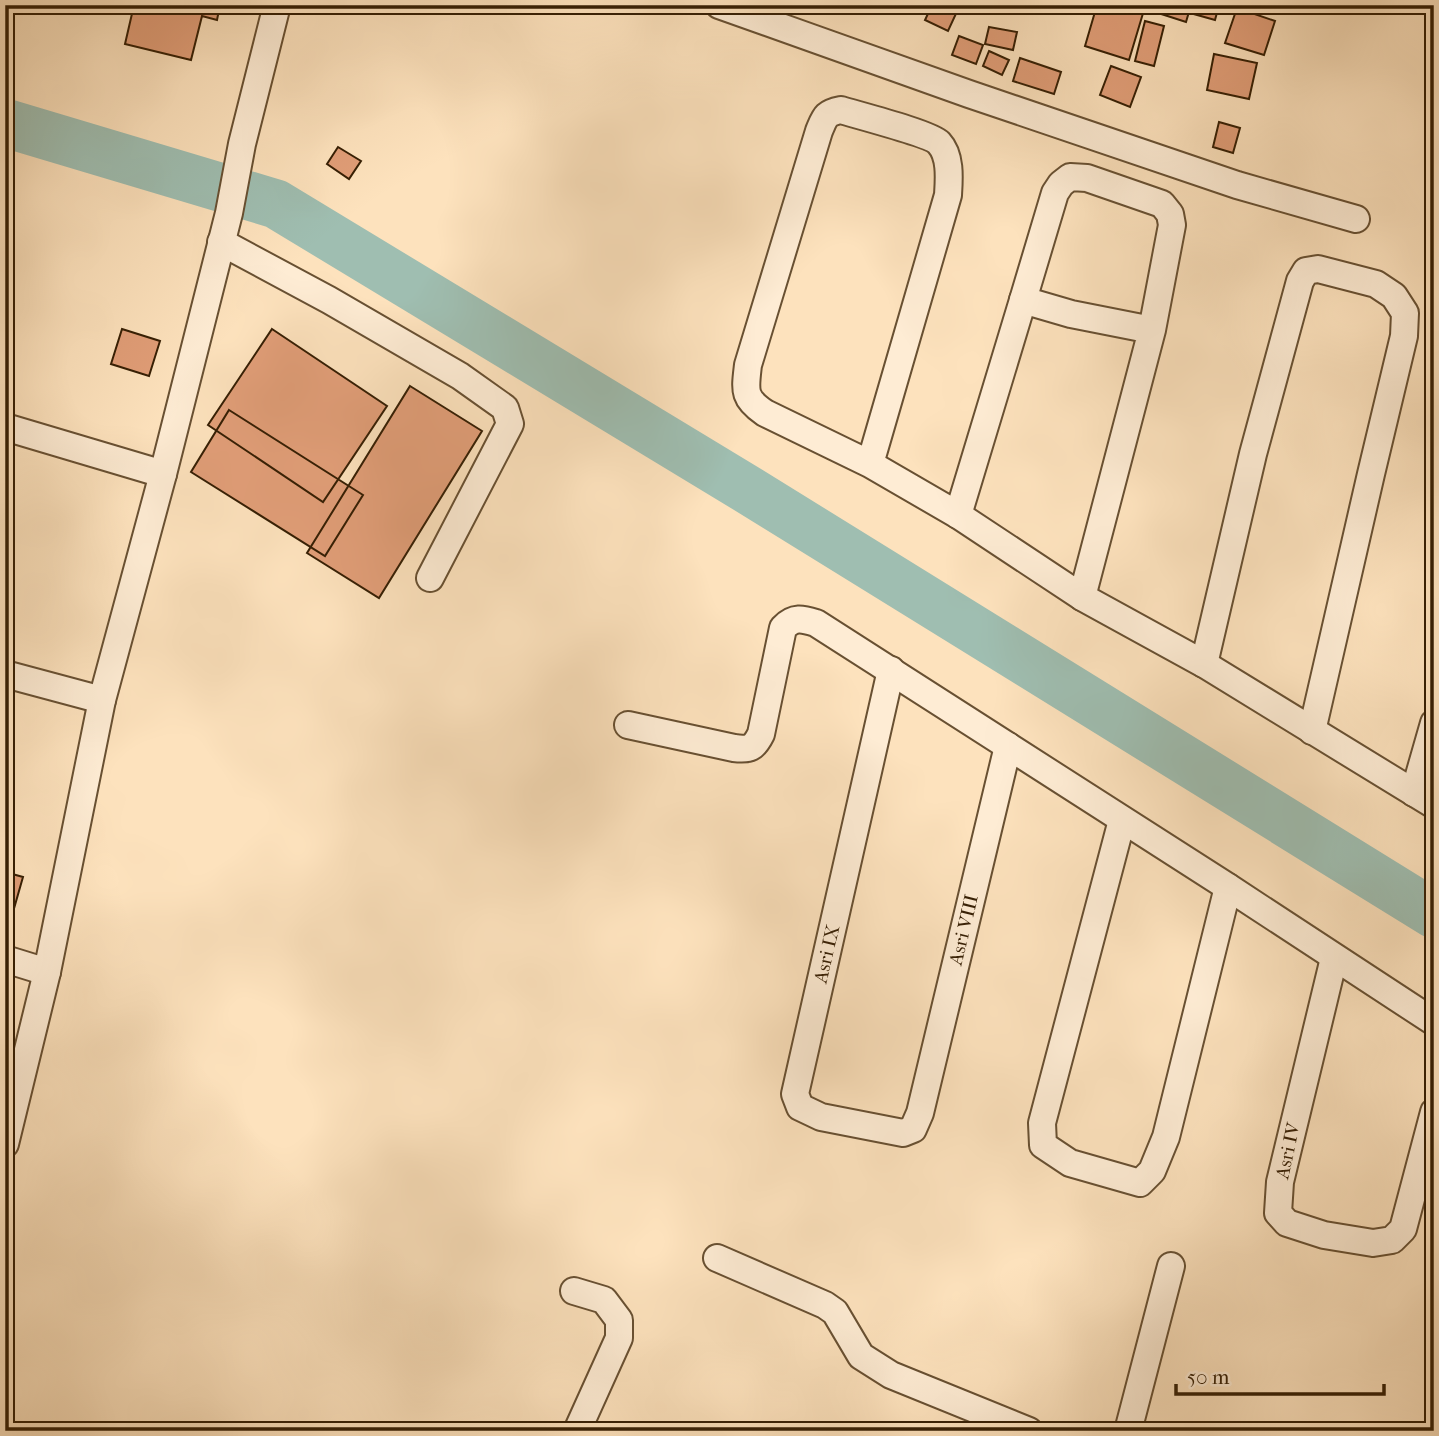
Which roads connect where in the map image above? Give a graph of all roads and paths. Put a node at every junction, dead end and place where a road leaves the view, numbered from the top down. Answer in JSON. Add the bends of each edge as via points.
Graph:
{"nodes":[{"id":1,"x":277,"y":5,"type":"edge"},
{"id":2,"x":719,"y":5,"type":"edge"},
{"id":3,"x":1356,"y":219,"type":"dead end"},
{"id":4,"x":221,"y":242,"type":"junction"},
{"id":5,"x":1023,"y":300,"type":"junction"},
{"id":6,"x":1152,"y":330,"type":"junction"},
{"id":7,"x":5,"y":427,"type":"edge"},
{"id":8,"x":870,"y":464,"type":"junction"},
{"id":9,"x":163,"y":474,"type":"junction"},
{"id":10,"x":958,"y":514,"type":"junction"},
{"id":11,"x":430,"y":578,"type":"dead end"},
{"id":12,"x":1082,"y":597,"type":"junction"},
{"id":13,"x":1204,"y":664,"type":"junction"},
{"id":14,"x":891,"y":670,"type":"junction"},
{"id":15,"x":5,"y":674,"type":"edge"},
{"id":16,"x":102,"y":700,"type":"junction"},
{"id":17,"x":1434,"y":723,"type":"edge"},
{"id":18,"x":628,"y":725,"type":"dead end"},
{"id":19,"x":1312,"y":731,"type":"junction"},
{"id":20,"x":1008,"y":746,"type":"junction"},
{"id":21,"x":1424,"y":799,"type":"edge"},
{"id":22,"x":1122,"y":820,"type":"junction"},
{"id":23,"x":1228,"y":887,"type":"junction"},
{"id":24,"x":1334,"y":958,"type":"junction"},
{"id":25,"x":5,"y":959,"type":"edge"},
{"id":26,"x":47,"y":972,"type":"junction"},
{"id":27,"x":1434,"y":1022,"type":"edge"},
{"id":28,"x":1434,"y":1112,"type":"edge"},
{"id":29,"x":920,"y":1113,"type":"joint"},
{"id":30,"x":5,"y":1144,"type":"edge"},
{"id":31,"x":716,"y":1258,"type":"dead end"},
{"id":32,"x":1171,"y":1266,"type":"dead end"},
{"id":33,"x":574,"y":1291,"type":"dead end"},
{"id":34,"x":974,"y":1421,"type":"edge"},
{"id":35,"x":577,"y":1431,"type":"edge"},
{"id":36,"x":1029,"y":1431,"type":"edge"},
{"id":37,"x":1128,"y":1431,"type":"edge"}],
"edges":[{"from":1,"to":4,"type":"street"},
{"from":2,"to":3,"type":"street","via":[[1237,186]]},
{"from":4,"to":9,"type":"street"},
{"from":4,"to":11,"type":"street","via":[[460,376],[505,408],[510,424]]},
{"from":5,"to":6,"type":"street"},
{"from":5,"to":6,"type":"street","via":[[1055,193],[1070,177],[1087,178],[1162,204],[1170,214],[1172,225]]},
{"from":5,"to":10,"type":"street"},
{"from":6,"to":12,"type":"street"},
{"from":7,"to":9,"type":"street"},
{"from":8,"to":8,"type":"street","via":[[949,179],[939,142],[841,110],[829,112],[818,131],[745,387],[750,403],[765,413]]},
{"from":8,"to":10,"type":"street"},
{"from":9,"to":16,"type":"street"},
{"from":10,"to":12,"type":"street"},
{"from":12,"to":13,"type":"street"},
{"from":13,"to":19,"type":"street"},
{"from":13,"to":19,"type":"street","via":[[1253,454],[1300,281],[1306,271],[1318,269],[1376,285],[1394,296],[1405,313],[1405,336]]},
{"from":14,"to":18,"type":"street","via":[[816,623],[800,618],[783,628],[761,734],[750,748]]},
{"from":14,"to":20,"type":"street"},
{"from":14,"to":29,"type":"street","name":"Asri IX","via":[[795,1094],[800,1107],[821,1117],[903,1133],[913,1129]]},
{"from":15,"to":16,"type":"street"},
{"from":16,"to":26,"type":"street"},
{"from":17,"to":21,"type":"street"},
{"from":19,"to":21,"type":"street"},
{"from":20,"to":22,"type":"street"},
{"from":20,"to":29,"type":"street","name":"Asri VIII"},
{"from":22,"to":23,"type":"street"},
{"from":22,"to":23,"type":"street","via":[[1042,1123],[1043,1145],[1070,1163],[1140,1183],[1152,1171],[1166,1137]]},
{"from":23,"to":24,"type":"street"},
{"from":24,"to":27,"type":"street"},
{"from":24,"to":28,"type":"street","name":"Asri IV","via":[[1280,1182],[1278,1213],[1287,1223],[1324,1235],[1373,1243],[1392,1240],[1403,1229]]},
{"from":25,"to":26,"type":"street"},
{"from":26,"to":30,"type":"street"},
{"from":31,"to":34,"type":"street","via":[[825,1305],[835,1312],[861,1356]]},
{"from":32,"to":37,"type":"street"},
{"from":33,"to":35,"type":"street","via":[[604,1300],[619,1320],[619,1338]]},
{"from":34,"to":36,"type":"street"}]}
